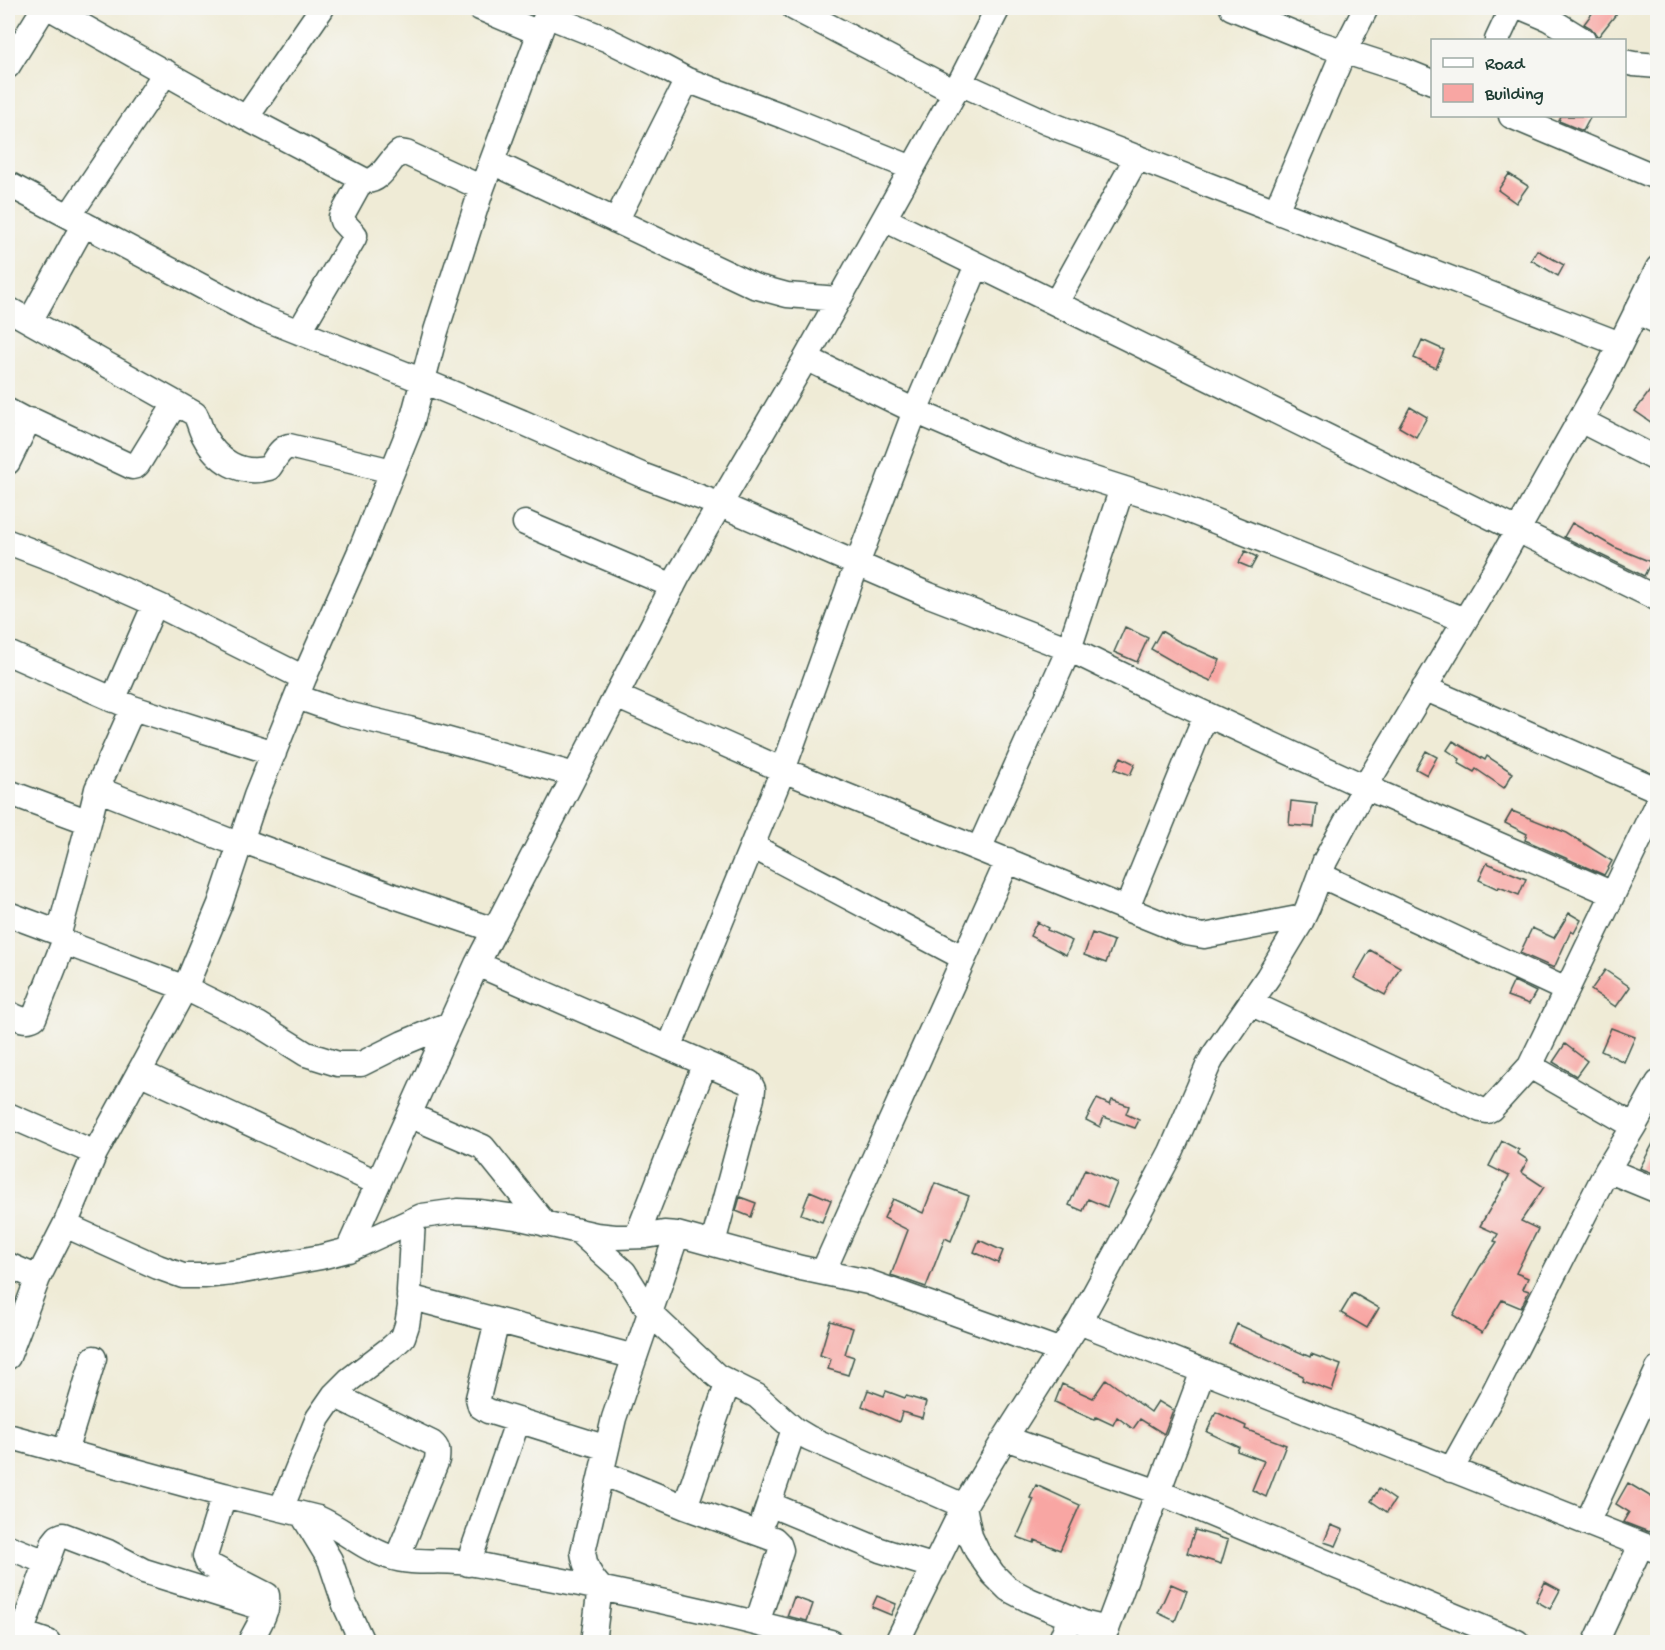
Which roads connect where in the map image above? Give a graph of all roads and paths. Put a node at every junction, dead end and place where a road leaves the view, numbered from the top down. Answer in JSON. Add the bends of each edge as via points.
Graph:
{"nodes":[{"id":1,"x":44,"y":8,"type":"edge"},
{"id":2,"x":50,"y":8,"type":"edge"},
{"id":3,"x":322,"y":8,"type":"edge"},
{"id":4,"x":480,"y":8,"type":"edge"},
{"id":5,"x":794,"y":8,"type":"edge"},
{"id":6,"x":998,"y":8,"type":"edge"},
{"id":7,"x":1232,"y":8,"type":"edge"},
{"id":8,"x":1366,"y":8,"type":"edge"},
{"id":9,"x":1512,"y":8,"type":"edge"},
{"id":10,"x":1523,"y":8,"type":"edge"},
{"id":11,"x":545,"y":18,"type":"edge"},
{"id":12,"x":1497,"y":39,"type":"edge"},
{"id":13,"x":1581,"y":39,"type":"edge"},
{"id":14,"x":1344,"y":51,"type":"junction"},
{"id":15,"x":1626,"y":62,"type":"edge"},
{"id":16,"x":8,"y":66,"type":"edge"},
{"id":17,"x":1658,"y":66,"type":"edge"},
{"id":18,"x":166,"y":72,"type":"junction"},
{"id":19,"x":687,"y":80,"type":"junction"},
{"id":20,"x":1431,"y":82,"type":"edge"},
{"id":21,"x":957,"y":87,"type":"junction"},
{"id":22,"x":1513,"y":117,"type":"edge"},
{"id":23,"x":246,"y":118,"type":"junction"},
{"id":24,"x":1137,"y":157,"type":"junction"},
{"id":25,"x":492,"y":162,"type":"junction"},
{"id":26,"x":912,"y":168,"type":"junction"},
{"id":27,"x":1658,"y":178,"type":"edge"},
{"id":28,"x":362,"y":179,"type":"junction"},
{"id":29,"x":8,"y":184,"type":"edge"},
{"id":30,"x":482,"y":188,"type":"junction"},
{"id":31,"x":1276,"y":211,"type":"junction"},
{"id":32,"x":884,"y":219,"type":"junction"},
{"id":33,"x":76,"y":220,"type":"junction"},
{"id":34,"x":616,"y":221,"type":"junction"},
{"id":35,"x":977,"y":265,"type":"junction"},
{"id":36,"x":1658,"y":268,"type":"edge"},
{"id":37,"x":839,"y":299,"type":"junction"},
{"id":38,"x":1056,"y":303,"type":"junction"},
{"id":39,"x":8,"y":309,"type":"edge"},
{"id":40,"x":1647,"y":317,"type":"edge"},
{"id":41,"x":30,"y":321,"type":"junction"},
{"id":42,"x":299,"y":332,"type":"junction"},
{"id":43,"x":1620,"y":345,"type":"junction"},
{"id":44,"x":806,"y":358,"type":"junction"},
{"id":45,"x":423,"y":381,"type":"junction"},
{"id":46,"x":176,"y":404,"type":"junction"},
{"id":47,"x":915,"y":411,"type":"junction"},
{"id":48,"x":18,"y":416,"type":"edge"},
{"id":49,"x":1580,"y":420,"type":"junction"},
{"id":50,"x":1658,"y":460,"type":"edge"},
{"id":51,"x":8,"y":462,"type":"edge"},
{"id":52,"x":392,"y":471,"type":"junction"},
{"id":53,"x":1122,"y":488,"type":"junction"},
{"id":54,"x":721,"y":505,"type":"junction"},
{"id":55,"x":525,"y":523,"type":"dead end"},
{"id":56,"x":1517,"y":531,"type":"junction"},
{"id":57,"x":8,"y":542,"type":"edge"},
{"id":58,"x":857,"y":564,"type":"junction"},
{"id":59,"x":673,"y":586,"type":"junction"},
{"id":60,"x":1658,"y":599,"type":"edge"},
{"id":61,"x":155,"y":603,"type":"junction"},
{"id":62,"x":1465,"y":620,"type":"junction"},
{"id":63,"x":1068,"y":649,"type":"junction"},
{"id":64,"x":8,"y":653,"type":"edge"},
{"id":65,"x":300,"y":688,"type":"junction"},
{"id":66,"x":1424,"y":688,"type":"junction"},
{"id":67,"x":616,"y":696,"type":"junction"},
{"id":68,"x":123,"y":704,"type":"junction"},
{"id":69,"x":1206,"y":714,"type":"junction"},
{"id":70,"x":273,"y":753,"type":"junction"},
{"id":71,"x":783,"y":770,"type":"junction"},
{"id":72,"x":575,"y":775,"type":"junction"},
{"id":73,"x":1365,"y":787,"type":"junction"},
{"id":74,"x":97,"y":789,"type":"junction"},
{"id":75,"x":1658,"y":790,"type":"edge"},
{"id":76,"x":8,"y":792,"type":"edge"},
{"id":77,"x":1658,"y":801,"type":"edge"},
{"id":78,"x":89,"y":822,"type":"junction"},
{"id":79,"x":241,"y":843,"type":"junction"},
{"id":80,"x":752,"y":846,"type":"junction"},
{"id":81,"x":979,"y":849,"type":"junction"},
{"id":82,"x":1008,"y":861,"type":"junction"},
{"id":83,"x":1320,"y":875,"type":"junction"},
{"id":84,"x":1613,"y":894,"type":"junction"},
{"id":85,"x":1127,"y":908,"type":"junction"},
{"id":86,"x":8,"y":914,"type":"edge"},
{"id":87,"x":1303,"y":917,"type":"junction"},
{"id":88,"x":494,"y":930,"type":"junction"},
{"id":89,"x":61,"y":937,"type":"junction"},
{"id":90,"x":964,"y":958,"type":"junction"},
{"id":91,"x":477,"y":964,"type":"junction"},
{"id":92,"x":185,"y":988,"type":"junction"},
{"id":93,"x":1566,"y":990,"type":"junction"},
{"id":94,"x":1250,"y":1003,"type":"junction"},
{"id":95,"x":8,"y":1013,"type":"edge"},
{"id":96,"x":449,"y":1024,"type":"junction"},
{"id":97,"x":669,"y":1048,"type":"junction"},
{"id":98,"x":705,"y":1063,"type":"junction"},
{"id":99,"x":1530,"y":1066,"type":"junction"},
{"id":100,"x":139,"y":1072,"type":"junction"},
{"id":101,"x":1658,"y":1083,"type":"edge"},
{"id":102,"x":8,"y":1115,"type":"edge"},
{"id":103,"x":409,"y":1115,"type":"junction"},
{"id":104,"x":1634,"y":1126,"type":"junction"},
{"id":105,"x":95,"y":1154,"type":"junction"},
{"id":106,"x":1607,"y":1170,"type":"junction"},
{"id":107,"x":378,"y":1183,"type":"junction"},
{"id":108,"x":1658,"y":1191,"type":"edge"},
{"id":109,"x":413,"y":1220,"type":"junction"},
{"id":110,"x":545,"y":1224,"type":"junction"},
{"id":111,"x":65,"y":1225,"type":"junction"},
{"id":112,"x":578,"y":1231,"type":"junction"},
{"id":113,"x":677,"y":1234,"type":"junction"},
{"id":114,"x":637,"y":1236,"type":"junction"},
{"id":115,"x":713,"y":1243,"type":"junction"},
{"id":116,"x":348,"y":1250,"type":"junction"},
{"id":117,"x":8,"y":1265,"type":"edge"},
{"id":118,"x":823,"y":1272,"type":"junction"},
{"id":119,"x":38,"y":1278,"type":"junction"},
{"id":120,"x":409,"y":1298,"type":"junction"},
{"id":121,"x":650,"y":1313,"type":"junction"},
{"id":122,"x":497,"y":1321,"type":"junction"},
{"id":123,"x":1079,"y":1322,"type":"junction"},
{"id":124,"x":10,"y":1345,"type":"edge"},
{"id":125,"x":1061,"y":1351,"type":"junction"},
{"id":126,"x":635,"y":1357,"type":"junction"},
{"id":127,"x":94,"y":1358,"type":"dead end"},
{"id":128,"x":1658,"y":1369,"type":"edge"},
{"id":129,"x":1203,"y":1371,"type":"junction"},
{"id":130,"x":728,"y":1382,"type":"junction"},
{"id":131,"x":334,"y":1395,"type":"junction"},
{"id":132,"x":518,"y":1420,"type":"junction"},
{"id":133,"x":794,"y":1429,"type":"junction"},
{"id":134,"x":8,"y":1436,"type":"edge"},
{"id":135,"x":1005,"y":1438,"type":"junction"},
{"id":136,"x":608,"y":1448,"type":"junction"},
{"id":137,"x":65,"y":1452,"type":"junction"},
{"id":138,"x":1451,"y":1470,"type":"junction"},
{"id":139,"x":602,"y":1473,"type":"junction"},
{"id":140,"x":1158,"y":1492,"type":"junction"},
{"id":141,"x":224,"y":1495,"type":"junction"},
{"id":142,"x":769,"y":1504,"type":"junction"},
{"id":143,"x":964,"y":1506,"type":"junction"},
{"id":144,"x":685,"y":1507,"type":"junction"},
{"id":145,"x":291,"y":1511,"type":"junction"},
{"id":146,"x":1587,"y":1523,"type":"junction"},
{"id":147,"x":759,"y":1534,"type":"junction"},
{"id":148,"x":8,"y":1547,"type":"edge"},
{"id":149,"x":1649,"y":1548,"type":"edge"},
{"id":150,"x":397,"y":1558,"type":"junction"},
{"id":151,"x":46,"y":1562,"type":"junction"},
{"id":152,"x":468,"y":1563,"type":"junction"},
{"id":153,"x":935,"y":1567,"type":"junction"},
{"id":154,"x":600,"y":1587,"type":"junction"},
{"id":155,"x":266,"y":1609,"type":"junction"},
{"id":156,"x":1070,"y":1617,"type":"junction"},
{"id":157,"x":757,"y":1623,"type":"junction"},
{"id":158,"x":18,"y":1628,"type":"edge"},
{"id":159,"x":48,"y":1642,"type":"edge"},
{"id":160,"x":250,"y":1642,"type":"edge"},
{"id":161,"x":362,"y":1642,"type":"edge"},
{"id":162,"x":593,"y":1642,"type":"edge"},
{"id":163,"x":831,"y":1642,"type":"edge"},
{"id":164,"x":897,"y":1642,"type":"edge"},
{"id":165,"x":1060,"y":1642,"type":"edge"},
{"id":166,"x":1517,"y":1642,"type":"edge"},
{"id":167,"x":1596,"y":1642,"type":"edge"}],
"edges":[{"from":1,"to":16,"type":"street"},
{"from":2,"to":18,"type":"street"},
{"from":3,"to":23,"type":"street"},
{"from":4,"to":11,"type":"street"},
{"from":5,"to":21,"type":"street"},
{"from":6,"to":21,"type":"street"},
{"from":7,"to":14,"type":"street"},
{"from":8,"to":14,"type":"street"},
{"from":9,"to":12,"type":"street"},
{"from":10,"to":13,"type":"street"},
{"from":11,"to":19,"type":"street","via":[[606,39]]},
{"from":11,"to":25,"type":"street"},
{"from":14,"to":20,"type":"street"},
{"from":14,"to":31,"type":"street"},
{"from":15,"to":17,"type":"street"},
{"from":18,"to":23,"type":"street"},
{"from":18,"to":33,"type":"street"},
{"from":19,"to":26,"type":"street"},
{"from":19,"to":34,"type":"street"},
{"from":21,"to":24,"type":"street"},
{"from":21,"to":26,"type":"street"},
{"from":22,"to":27,"type":"street"},
{"from":23,"to":28,"type":"street"},
{"from":24,"to":31,"type":"street"},
{"from":24,"to":38,"type":"street"},
{"from":25,"to":30,"type":"street"},
{"from":25,"to":34,"type":"street"},
{"from":26,"to":32,"type":"street"},
{"from":28,"to":30,"type":"street","via":[[372,181],[378,177],[400,152]]},
{"from":28,"to":42,"type":"street","via":[[341,216],[354,238]]},
{"from":29,"to":33,"type":"street"},
{"from":30,"to":45,"type":"street"},
{"from":31,"to":43,"type":"street"},
{"from":32,"to":35,"type":"street"},
{"from":32,"to":37,"type":"street"},
{"from":33,"to":41,"type":"street"},
{"from":33,"to":42,"type":"street","via":[[256,315]]},
{"from":34,"to":37,"type":"street","via":[[754,286],[787,295]]},
{"from":35,"to":38,"type":"street"},
{"from":35,"to":47,"type":"street"},
{"from":36,"to":40,"type":"street"},
{"from":37,"to":44,"type":"street"},
{"from":38,"to":56,"type":"street"},
{"from":39,"to":41,"type":"street"},
{"from":40,"to":43,"type":"street"},
{"from":41,"to":46,"type":"street"},
{"from":42,"to":45,"type":"street"},
{"from":43,"to":49,"type":"street"},
{"from":44,"to":47,"type":"street"},
{"from":44,"to":54,"type":"street"},
{"from":45,"to":52,"type":"street"},
{"from":45,"to":54,"type":"street"},
{"from":46,"to":48,"type":"street","via":[[138,464],[132,467]]},
{"from":46,"to":52,"type":"street","via":[[195,414],[201,432],[219,457],[239,469],[257,472],[269,468],[283,448],[289,446]]},
{"from":47,"to":53,"type":"street","via":[[1015,454]]},
{"from":47,"to":58,"type":"street"},
{"from":48,"to":51,"type":"street"},
{"from":49,"to":50,"type":"street"},
{"from":49,"to":56,"type":"street"},
{"from":52,"to":65,"type":"street"},
{"from":53,"to":62,"type":"street","via":[[1172,504]]},
{"from":53,"to":63,"type":"street"},
{"from":54,"to":58,"type":"street"},
{"from":54,"to":59,"type":"street"},
{"from":55,"to":59,"type":"street"},
{"from":56,"to":60,"type":"street"},
{"from":56,"to":62,"type":"street"},
{"from":57,"to":61,"type":"street"},
{"from":58,"to":63,"type":"street"},
{"from":58,"to":71,"type":"street"},
{"from":59,"to":67,"type":"street"},
{"from":61,"to":65,"type":"street"},
{"from":61,"to":68,"type":"street"},
{"from":62,"to":66,"type":"street"},
{"from":63,"to":69,"type":"street"},
{"from":63,"to":81,"type":"street"},
{"from":64,"to":68,"type":"street"},
{"from":65,"to":70,"type":"street"},
{"from":65,"to":72,"type":"street","via":[[343,713]]},
{"from":66,"to":73,"type":"street"},
{"from":66,"to":75,"type":"street"},
{"from":67,"to":71,"type":"street"},
{"from":67,"to":72,"type":"street"},
{"from":68,"to":70,"type":"street"},
{"from":68,"to":74,"type":"street"},
{"from":69,"to":73,"type":"street"},
{"from":69,"to":85,"type":"street"},
{"from":70,"to":79,"type":"street"},
{"from":71,"to":80,"type":"street"},
{"from":71,"to":81,"type":"street"},
{"from":72,"to":88,"type":"street"},
{"from":73,"to":83,"type":"street"},
{"from":73,"to":84,"type":"street"},
{"from":74,"to":78,"type":"street"},
{"from":74,"to":79,"type":"street"},
{"from":76,"to":78,"type":"street"},
{"from":77,"to":84,"type":"street"},
{"from":78,"to":89,"type":"street"},
{"from":79,"to":88,"type":"street"},
{"from":79,"to":92,"type":"street"},
{"from":80,"to":90,"type":"street"},
{"from":80,"to":97,"type":"street"},
{"from":81,"to":82,"type":"street"},
{"from":82,"to":85,"type":"street"},
{"from":82,"to":90,"type":"street"},
{"from":83,"to":87,"type":"street"},
{"from":83,"to":93,"type":"street"},
{"from":84,"to":93,"type":"street"},
{"from":85,"to":87,"type":"street","via":[[1186,933],[1204,936]]},
{"from":86,"to":89,"type":"street"},
{"from":87,"to":94,"type":"street"},
{"from":88,"to":91,"type":"street"},
{"from":89,"to":92,"type":"street"},
{"from":89,"to":95,"type":"street","via":[[34,1018],[22,1020]]},
{"from":90,"to":118,"type":"street"},
{"from":91,"to":96,"type":"street"},
{"from":91,"to":97,"type":"street"},
{"from":92,"to":96,"type":"street","via":[[258,1024],[306,1054],[338,1065],[361,1064]]},
{"from":92,"to":100,"type":"street"},
{"from":93,"to":99,"type":"street"},
{"from":94,"to":99,"type":"street","via":[[1481,1110],[1496,1106]]},
{"from":94,"to":123,"type":"street","via":[[1214,1054],[1171,1152]]},
{"from":96,"to":103,"type":"street"},
{"from":97,"to":98,"type":"street"},
{"from":98,"to":114,"type":"street"},
{"from":98,"to":115,"type":"street","via":[[750,1083],[753,1089]]},
{"from":99,"to":104,"type":"street"},
{"from":100,"to":105,"type":"street"},
{"from":100,"to":107,"type":"street"},
{"from":101,"to":104,"type":"street"},
{"from":102,"to":105,"type":"street"},
{"from":103,"to":107,"type":"street"},
{"from":103,"to":110,"type":"street","via":[[483,1147]]},
{"from":104,"to":106,"type":"street"},
{"from":105,"to":111,"type":"street"},
{"from":106,"to":108,"type":"street"},
{"from":106,"to":138,"type":"street"},
{"from":107,"to":116,"type":"street"},
{"from":109,"to":110,"type":"street","via":[[458,1211]]},
{"from":109,"to":116,"type":"street"},
{"from":109,"to":120,"type":"street"},
{"from":110,"to":112,"type":"street"},
{"from":111,"to":116,"type":"street","via":[[183,1276],[232,1273]]},
{"from":111,"to":119,"type":"street"},
{"from":112,"to":114,"type":"street"},
{"from":112,"to":121,"type":"street","via":[[624,1272]]},
{"from":113,"to":114,"type":"street"},
{"from":113,"to":115,"type":"street"},
{"from":113,"to":121,"type":"street"},
{"from":115,"to":118,"type":"street"},
{"from":117,"to":119,"type":"street"},
{"from":118,"to":125,"type":"street","via":[[868,1281]]},
{"from":119,"to":124,"type":"street"},
{"from":120,"to":122,"type":"street"},
{"from":120,"to":131,"type":"street","via":[[403,1337]]},
{"from":121,"to":126,"type":"street"},
{"from":121,"to":130,"type":"street"},
{"from":122,"to":126,"type":"street"},
{"from":122,"to":132,"type":"street","via":[[478,1402],[488,1411]]},
{"from":123,"to":125,"type":"street"},
{"from":123,"to":129,"type":"street"},
{"from":125,"to":135,"type":"street"},
{"from":126,"to":136,"type":"street"},
{"from":127,"to":137,"type":"street"},
{"from":128,"to":146,"type":"street"},
{"from":129,"to":138,"type":"street"},
{"from":129,"to":140,"type":"street"},
{"from":130,"to":133,"type":"street","via":[[757,1396]]},
{"from":130,"to":144,"type":"street"},
{"from":131,"to":145,"type":"street","via":[[318,1418]]},
{"from":131,"to":150,"type":"street","via":[[432,1443],[438,1451]]},
{"from":132,"to":136,"type":"street"},
{"from":132,"to":152,"type":"street"},
{"from":133,"to":142,"type":"street"},
{"from":133,"to":143,"type":"street"},
{"from":134,"to":137,"type":"street"},
{"from":135,"to":140,"type":"street"},
{"from":135,"to":143,"type":"street"},
{"from":136,"to":139,"type":"street"},
{"from":137,"to":141,"type":"street"},
{"from":138,"to":146,"type":"street"},
{"from":139,"to":144,"type":"street"},
{"from":139,"to":154,"type":"street","via":[[583,1552],[590,1575]]},
{"from":140,"to":156,"type":"street","via":[[1107,1629]]},
{"from":140,"to":166,"type":"street"},
{"from":141,"to":145,"type":"street"},
{"from":141,"to":155,"type":"street","via":[[205,1556],[207,1562],[267,1595]]},
{"from":142,"to":147,"type":"street"},
{"from":142,"to":153,"type":"street","via":[[880,1550]]},
{"from":143,"to":153,"type":"street"},
{"from":143,"to":156,"type":"street","via":[[970,1536],[993,1574],[1008,1589]]},
{"from":144,"to":147,"type":"street"},
{"from":145,"to":150,"type":"street","via":[[318,1518],[375,1551]]},
{"from":145,"to":161,"type":"street","via":[[330,1560]]},
{"from":146,"to":149,"type":"street"},
{"from":147,"to":157,"type":"street","via":[[774,1539],[781,1550]]},
{"from":148,"to":151,"type":"street"},
{"from":149,"to":167,"type":"street"},
{"from":150,"to":152,"type":"street"},
{"from":151,"to":155,"type":"street","via":[[54,1542],[63,1536],[108,1552],[144,1571]]},
{"from":151,"to":158,"type":"street"},
{"from":152,"to":154,"type":"street"},
{"from":153,"to":164,"type":"street"},
{"from":154,"to":157,"type":"street"},
{"from":154,"to":162,"type":"street"},
{"from":155,"to":160,"type":"street"},
{"from":156,"to":165,"type":"street"},
{"from":157,"to":163,"type":"street"},
{"from":158,"to":159,"type":"street"}]}
